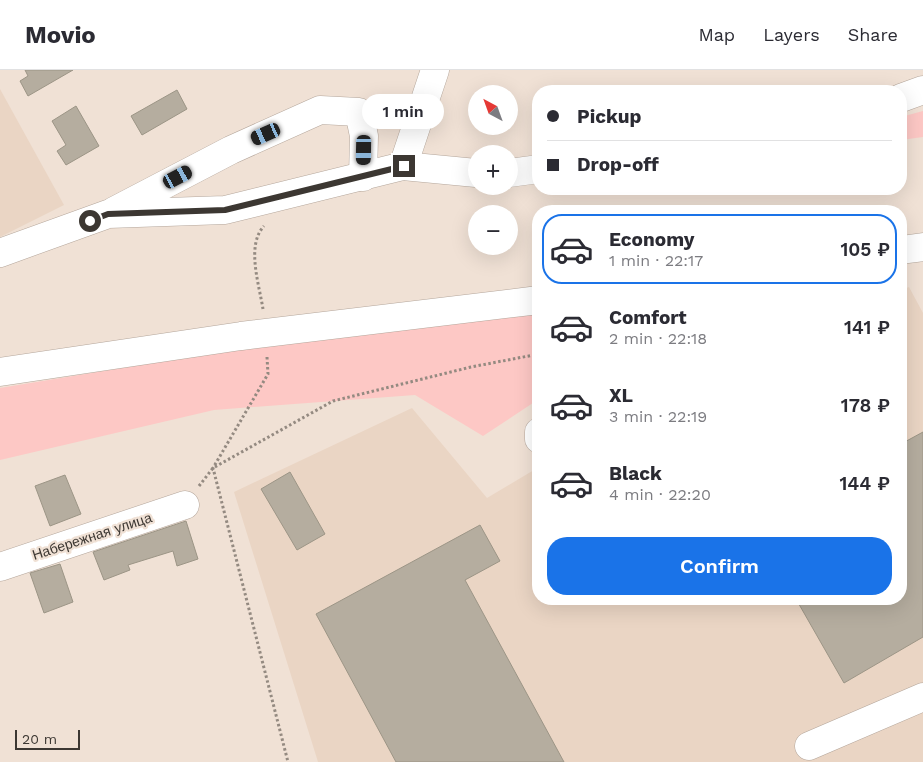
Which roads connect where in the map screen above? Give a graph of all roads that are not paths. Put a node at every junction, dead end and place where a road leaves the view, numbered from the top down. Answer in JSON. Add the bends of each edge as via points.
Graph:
{"nodes":[{"id":1,"x":434,"y":70,"type":"edge"},
{"id":2,"x":923,"y":90,"type":"edge"},
{"id":3,"x":907,"y":96,"type":"edge"},
{"id":4,"x":404,"y":166,"type":"junction"},
{"id":5,"x":532,"y":170,"type":"edge"},
{"id":6,"x":468,"y":172,"type":"edge"},
{"id":7,"x":518,"y":172,"type":"edge"},
{"id":8,"x":363,"y":177,"type":"junction"},
{"id":9,"x":108,"y":214,"type":"junction"},
{"id":10,"x":923,"y":247,"type":"edge"},
{"id":11,"x":907,"y":249,"type":"edge"},
{"id":12,"x":0,"y":253,"type":"edge"},
{"id":13,"x":532,"y":301,"type":"edge"},
{"id":14,"x":0,"y":372,"type":"edge"},
{"id":15,"x":185,"y":505,"type":"road end"},
{"id":16,"x":0,"y":567,"type":"edge"},
{"id":17,"x":923,"y":697,"type":"edge"},
{"id":18,"x":809,"y":746,"type":"dead end"}],
"edges":[{"from":1,"to":4,"type":"street"},
{"from":2,"to":3,"type":"street"},
{"from":4,"to":6,"type":"street"},
{"from":4,"to":8,"type":"street"},
{"from":5,"to":7,"type":"street"},
{"from":8,"to":9,"type":"street","via":[[225,210]]},
{"from":8,"to":9,"type":"street","via":[[364,136],[359,112],[320,110],[231,150]]},
{"from":9,"to":12,"type":"street"},
{"from":10,"to":11,"type":"street"},
{"from":13,"to":14,"type":"street","via":[[241,336]]},
{"from":15,"to":16,"type":"street","name":"Набережная улица"},
{"from":17,"to":18,"type":"street"}]}
